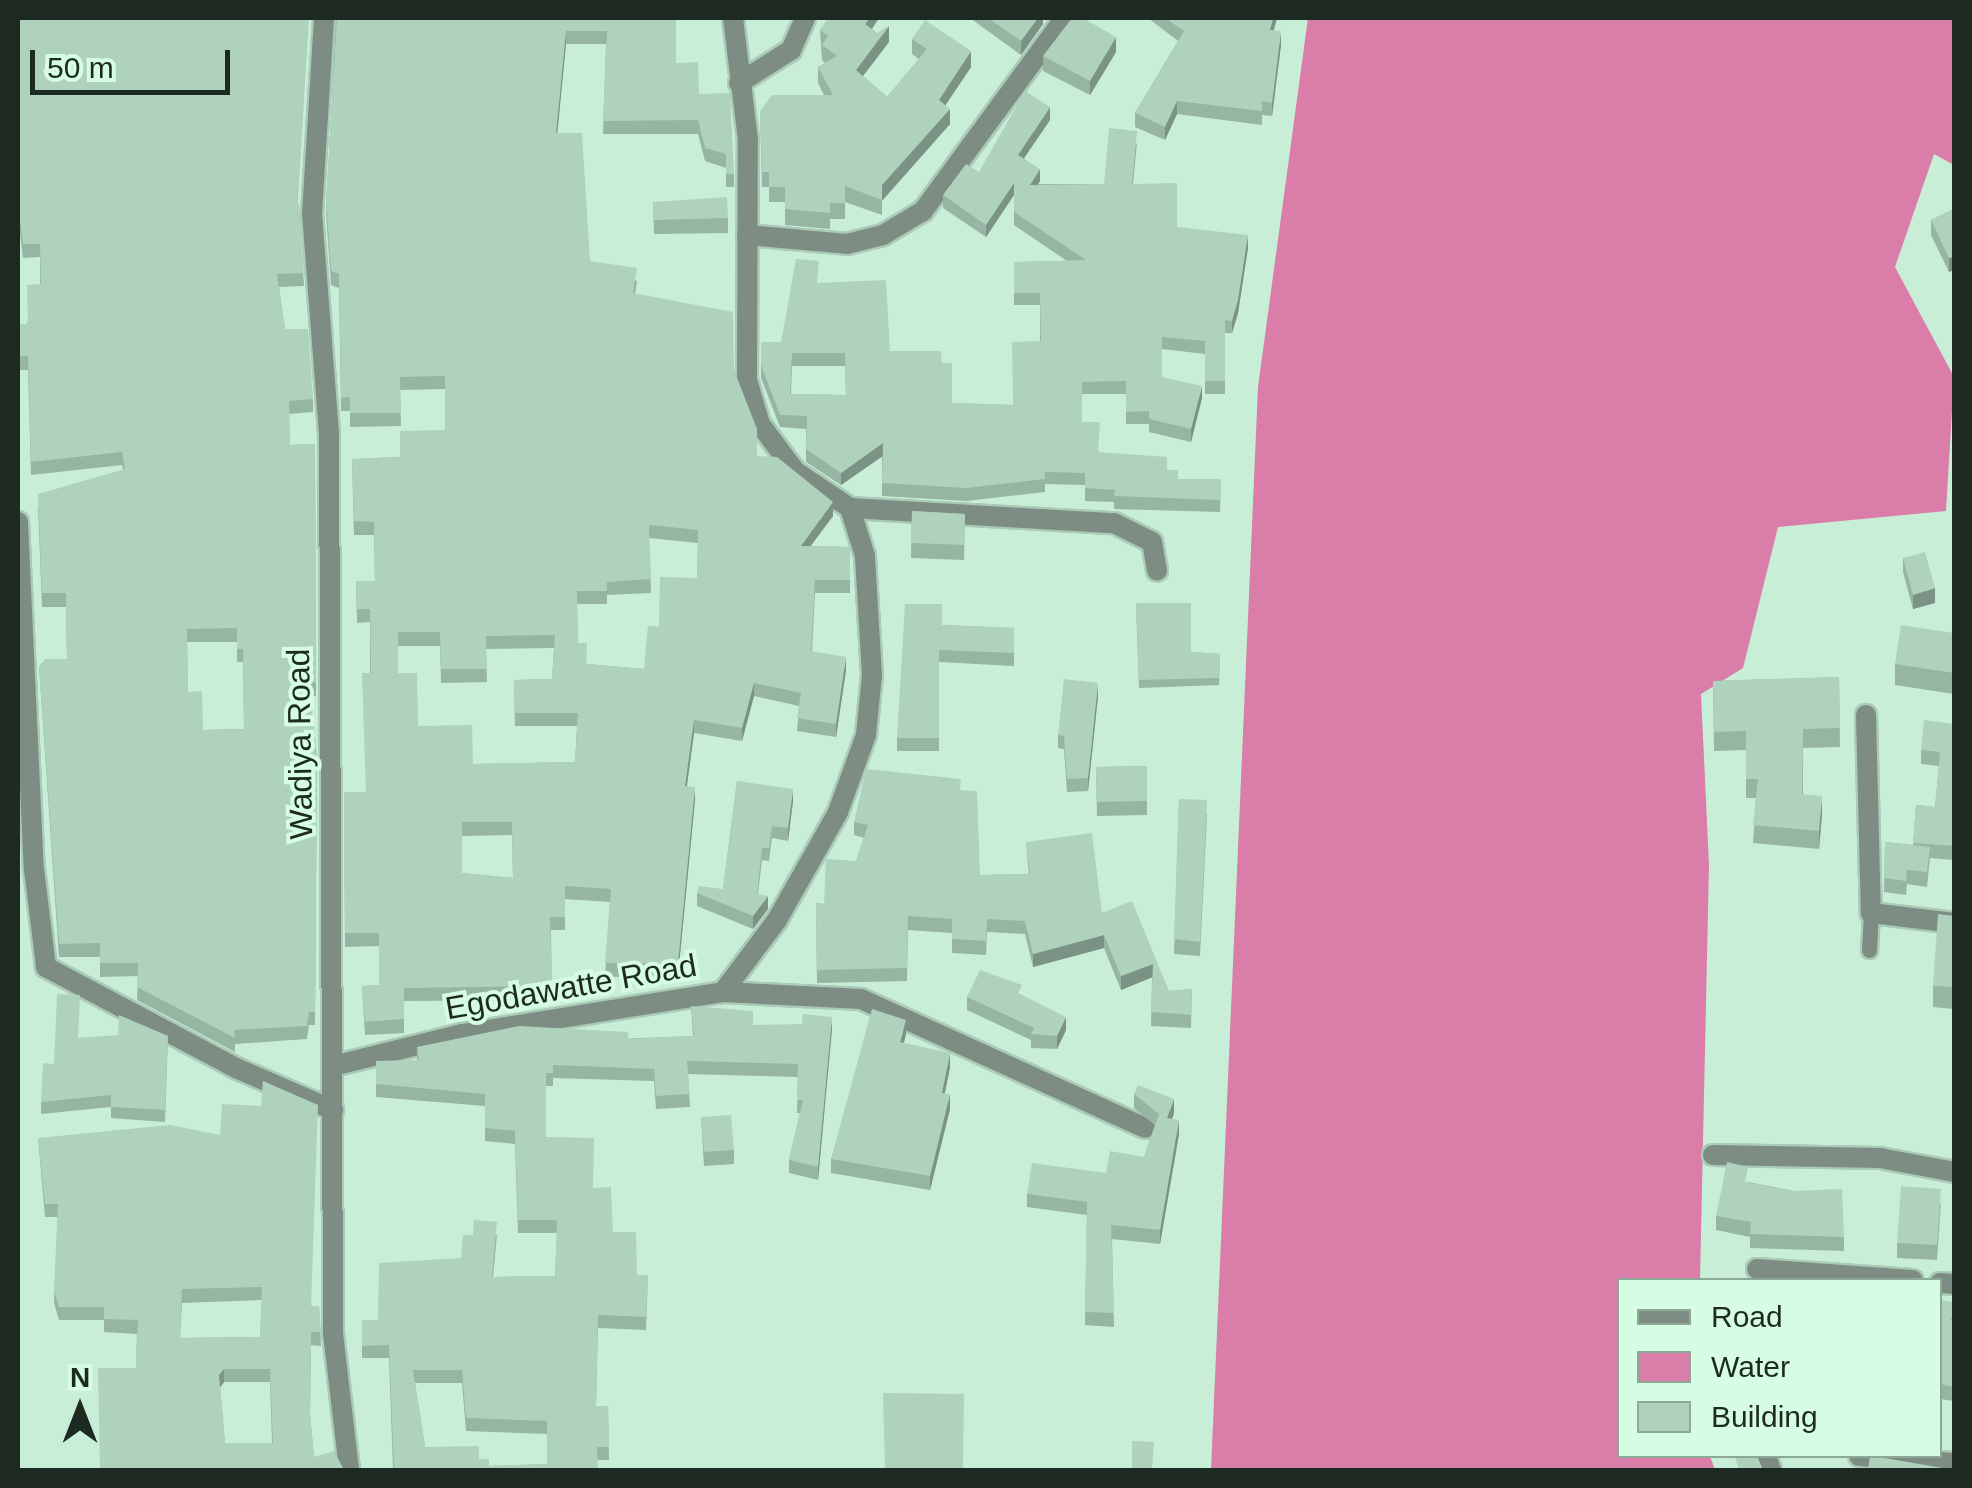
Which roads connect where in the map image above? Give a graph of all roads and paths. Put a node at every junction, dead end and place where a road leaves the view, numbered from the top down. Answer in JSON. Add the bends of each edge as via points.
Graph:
{"nodes":[{"id":1,"x":324,"y":18,"type":"edge"},
{"id":2,"x":733,"y":18,"type":"edge"},
{"id":3,"x":805,"y":18,"type":"edge"},
{"id":4,"x":1065,"y":18,"type":"edge"},
{"id":5,"x":739,"y":84,"type":"junction"},
{"id":6,"x":747,"y":236,"type":"junction"},
{"id":7,"x":850,"y":508,"type":"junction"},
{"id":8,"x":18,"y":522,"type":"edge"},
{"id":9,"x":1157,"y":572,"type":"dead end"},
{"id":10,"x":1866,"y":714,"type":"dead end"},
{"id":11,"x":1871,"y":913,"type":"junction"},
{"id":12,"x":1954,"y":923,"type":"edge"},
{"id":13,"x":1870,"y":950,"type":"dead end"},
{"id":14,"x":723,"y":992,"type":"junction"},
{"id":15,"x":333,"y":1066,"type":"junction"},
{"id":16,"x":333,"y":1110,"type":"junction"},
{"id":17,"x":1145,"y":1128,"type":"dead end"},
{"id":18,"x":1714,"y":1155,"type":"dead end"},
{"id":19,"x":1954,"y":1172,"type":"edge"},
{"id":20,"x":1756,"y":1268,"type":"dead end"},
{"id":21,"x":1887,"y":1278,"type":"edge"},
{"id":22,"x":1885,"y":1458,"type":"edge"},
{"id":23,"x":1954,"y":1463,"type":"edge"},
{"id":24,"x":350,"y":1470,"type":"edge"}],
"edges":[{"from":1,"to":15,"type":"street","name":"Wadiya Road","via":[[312,213],[329,435]]},
{"from":2,"to":5,"type":"street"},
{"from":3,"to":5,"type":"street","via":[[791,50]]},
{"from":4,"to":6,"type":"street","via":[[923,211],[848,244]]},
{"from":5,"to":6,"type":"street","via":[[748,140]]},
{"from":6,"to":7,"type":"street","via":[[747,380],[760,424],[795,470]]},
{"from":7,"to":9,"type":"street","via":[[1114,523],[1152,542]]},
{"from":7,"to":14,"type":"street","name":"Egodawatte Road","via":[[866,556],[872,675],[866,735],[820,843],[777,920]]},
{"from":8,"to":16,"type":"street","via":[[34,869],[46,967],[236,1068]]},
{"from":10,"to":11,"type":"street"},
{"from":11,"to":12,"type":"street"},
{"from":11,"to":13,"type":"lane"},
{"from":14,"to":15,"type":"street","name":"Egodawatte Road","via":[[462,1034]]},
{"from":14,"to":17,"type":"street","via":[[861,998]]},
{"from":15,"to":16,"type":"street","name":"Wadiya Road"},
{"from":16,"to":24,"type":"street","name":"Wadiya Road","via":[[333,1333]]},
{"from":18,"to":19,"type":"street","via":[[1880,1158]]},
{"from":20,"to":21,"type":"street"},
{"from":22,"to":23,"type":"street"}]}
